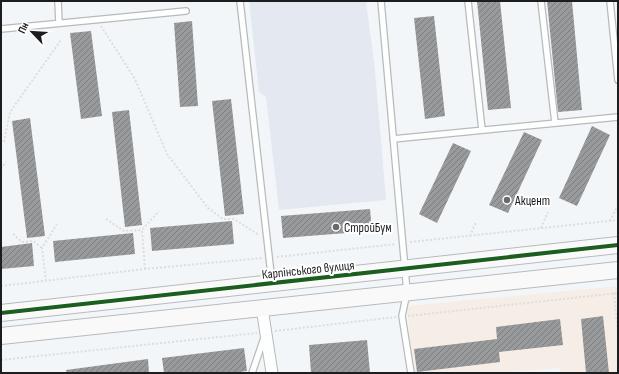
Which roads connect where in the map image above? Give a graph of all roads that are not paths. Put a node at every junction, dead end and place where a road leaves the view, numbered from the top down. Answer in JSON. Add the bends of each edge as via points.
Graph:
{"nodes":[{"id":1,"x":58,"y":1,"type":"edge"},
{"id":2,"x":240,"y":1,"type":"edge"},
{"id":3,"x":381,"y":1,"type":"edge"},
{"id":4,"x":468,"y":1,"type":"edge"},
{"id":5,"x":542,"y":1,"type":"edge"},
{"id":6,"x":610,"y":1,"type":"edge"},
{"id":7,"x":186,"y":11,"type":"dead end"},
{"id":8,"x":60,"y":23,"type":"junction"},
{"id":9,"x":1,"y":29,"type":"edge"},
{"id":10,"x":618,"y":80,"type":"edge"},
{"id":11,"x":618,"y":117,"type":"edge"},
{"id":12,"x":555,"y":123,"type":"junction"},
{"id":13,"x":482,"y":130,"type":"junction"},
{"id":14,"x":393,"y":139,"type":"junction"},
{"id":15,"x":618,"y":245,"type":"edge"},
{"id":16,"x":405,"y":268,"type":"junction"},
{"id":17,"x":618,"y":270,"type":"edge"},
{"id":18,"x":272,"y":283,"type":"junction"},
{"id":19,"x":407,"y":292,"type":"junction"},
{"id":20,"x":262,"y":308,"type":"junction"},
{"id":21,"x":1,"y":313,"type":"edge"},
{"id":22,"x":266,"y":332,"type":"junction"},
{"id":23,"x":1,"y":336,"type":"edge"},
{"id":24,"x":252,"y":373,"type":"edge"},
{"id":25,"x":272,"y":373,"type":"edge"},
{"id":26,"x":411,"y":373,"type":"edge"}],
"edges":[{"from":1,"to":8,"type":"lane"},
{"from":2,"to":18,"type":"lane"},
{"from":3,"to":14,"type":"lane"},
{"from":4,"to":13,"type":"lane"},
{"from":5,"to":12,"type":"lane"},
{"from":6,"to":10,"type":"lane"},
{"from":7,"to":8,"type":"lane"},
{"from":8,"to":9,"type":"lane"},
{"from":11,"to":12,"type":"lane"},
{"from":12,"to":13,"type":"lane"},
{"from":13,"to":14,"type":"lane"},
{"from":14,"to":16,"type":"lane"},
{"from":15,"to":16,"type":"street","name":"Карпінського вулиця"},
{"from":16,"to":18,"type":"street","name":"Карпінського вулиця"},
{"from":16,"to":19,"type":"lane"},
{"from":17,"to":19,"type":"street"},
{"from":18,"to":21,"type":"street","name":"Карпінського вулиця"},
{"from":19,"to":20,"type":"street"},
{"from":19,"to":26,"type":"lane","via":[[402,316]]},
{"from":20,"to":22,"type":"street"},
{"from":20,"to":23,"type":"street"},
{"from":22,"to":24,"type":"lane"},
{"from":22,"to":25,"type":"street"}]}
